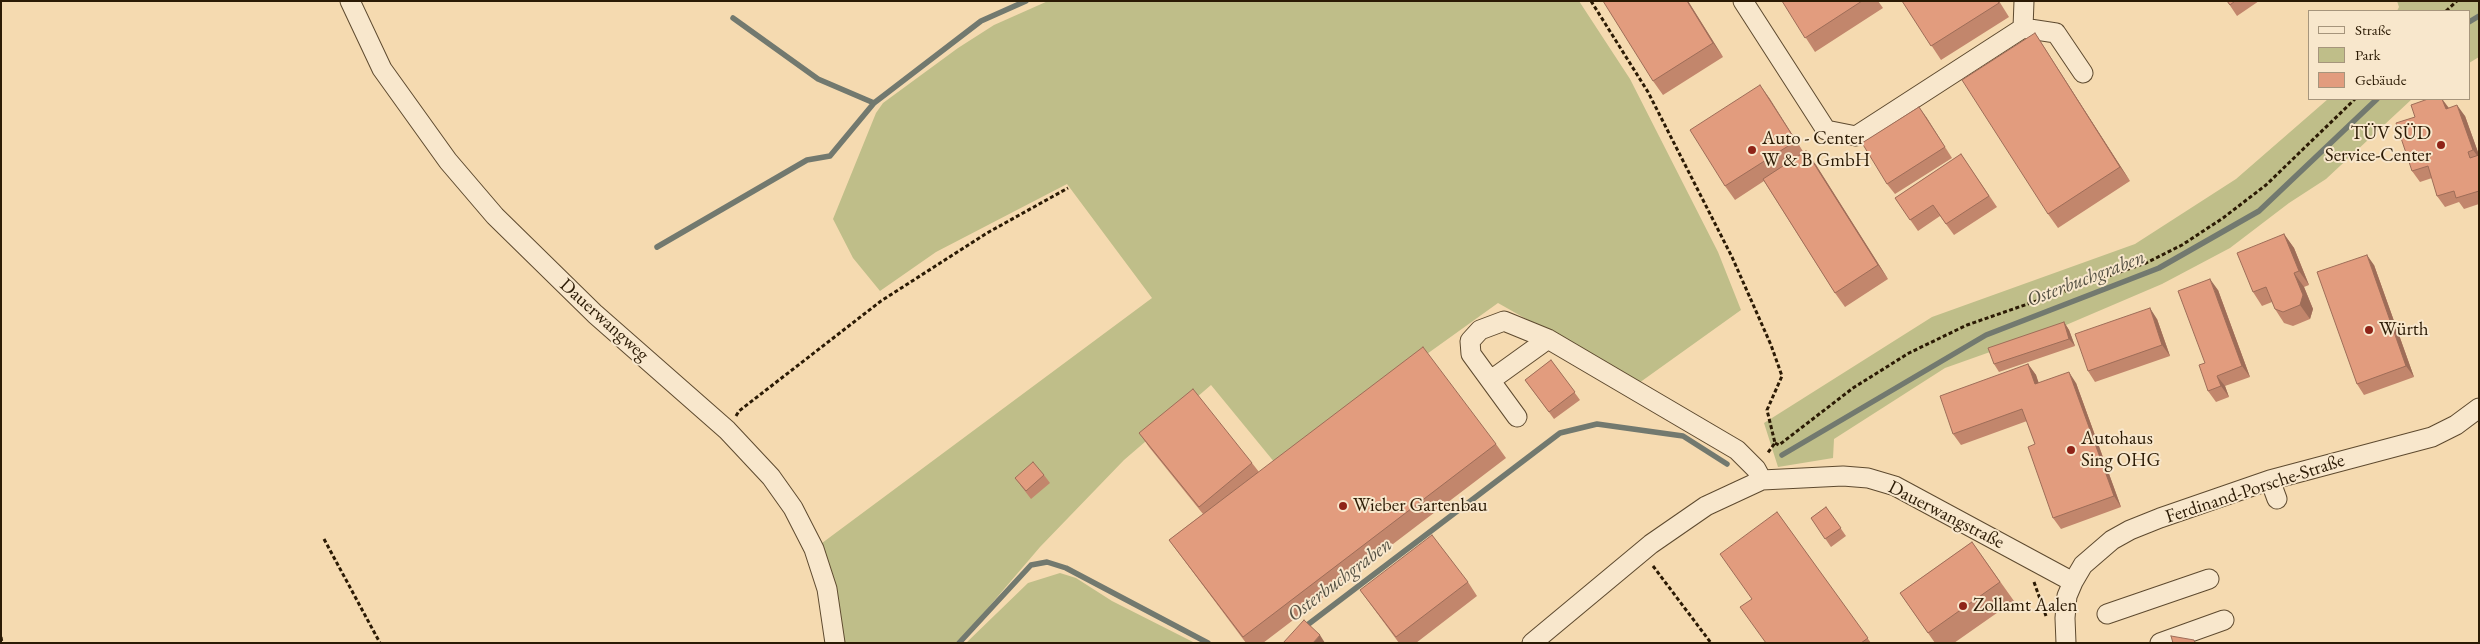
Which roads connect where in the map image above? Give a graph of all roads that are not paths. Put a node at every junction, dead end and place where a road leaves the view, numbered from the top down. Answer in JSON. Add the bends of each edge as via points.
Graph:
{"nodes":[{"id":1,"x":350,"y":1,"type":"edge"},
{"id":2,"x":1743,"y":1,"type":"edge"},
{"id":3,"x":2024,"y":1,"type":"edge"},
{"id":4,"x":2023,"y":28,"type":"junction"},
{"id":5,"x":2083,"y":73,"type":"dead end"},
{"id":6,"x":1548,"y":339,"type":"junction"},
{"id":7,"x":1491,"y":380,"type":"junction"},
{"id":8,"x":2479,"y":408,"type":"edge"},
{"id":9,"x":1517,"y":417,"type":"dead end"},
{"id":10,"x":1762,"y":480,"type":"junction"},
{"id":11,"x":2270,"y":480,"type":"junction"},
{"id":12,"x":2277,"y":499,"type":"dead end"},
{"id":13,"x":2209,"y":579,"type":"dead end"},
{"id":14,"x":2073,"y":582,"type":"junction"},
{"id":15,"x":2107,"y":614,"type":"dead end"},
{"id":16,"x":2224,"y":620,"type":"dead end"},
{"id":17,"x":835,"y":643,"type":"edge"},
{"id":18,"x":1532,"y":643,"type":"edge"},
{"id":19,"x":2066,"y":643,"type":"edge"},
{"id":20,"x":2160,"y":643,"type":"edge"}],
"edges":[{"from":1,"to":17,"type":"street","name":"Dauerwangweg","via":[[382,69],[448,161],[495,216],[595,314],[728,430],[771,476],[793,508],[814,549],[827,589]]},
{"from":2,"to":4,"type":"street","via":[[1826,130],[1856,136]]},
{"from":3,"to":4,"type":"street"},
{"from":4,"to":5,"type":"street","via":[[2056,33]]},
{"from":6,"to":7,"type":"street"},
{"from":6,"to":7,"type":"street","via":[[1504,321],[1480,330],[1470,341],[1471,354]]},
{"from":6,"to":10,"type":"street","via":[[1737,450]]},
{"from":7,"to":9,"type":"street"},
{"from":8,"to":11,"type":"street","name":"Ferdinand-Porsche-Straße","via":[[2432,437]]},
{"from":10,"to":14,"type":"street","name":"Dauerwangstraße","via":[[1844,476],[1868,478],[1895,486]]},
{"from":10,"to":18,"type":"street","name":"Dauerwangstraße","via":[[1706,506],[1642,551]]},
{"from":11,"to":12,"type":"street"},
{"from":11,"to":14,"type":"street","name":"Ferdinand-Porsche-Straße","via":[[2130,530],[2095,552]]},
{"from":13,"to":15,"type":"street"},
{"from":14,"to":19,"type":"street","via":[[2067,596]]},
{"from":16,"to":20,"type":"street"}]}
